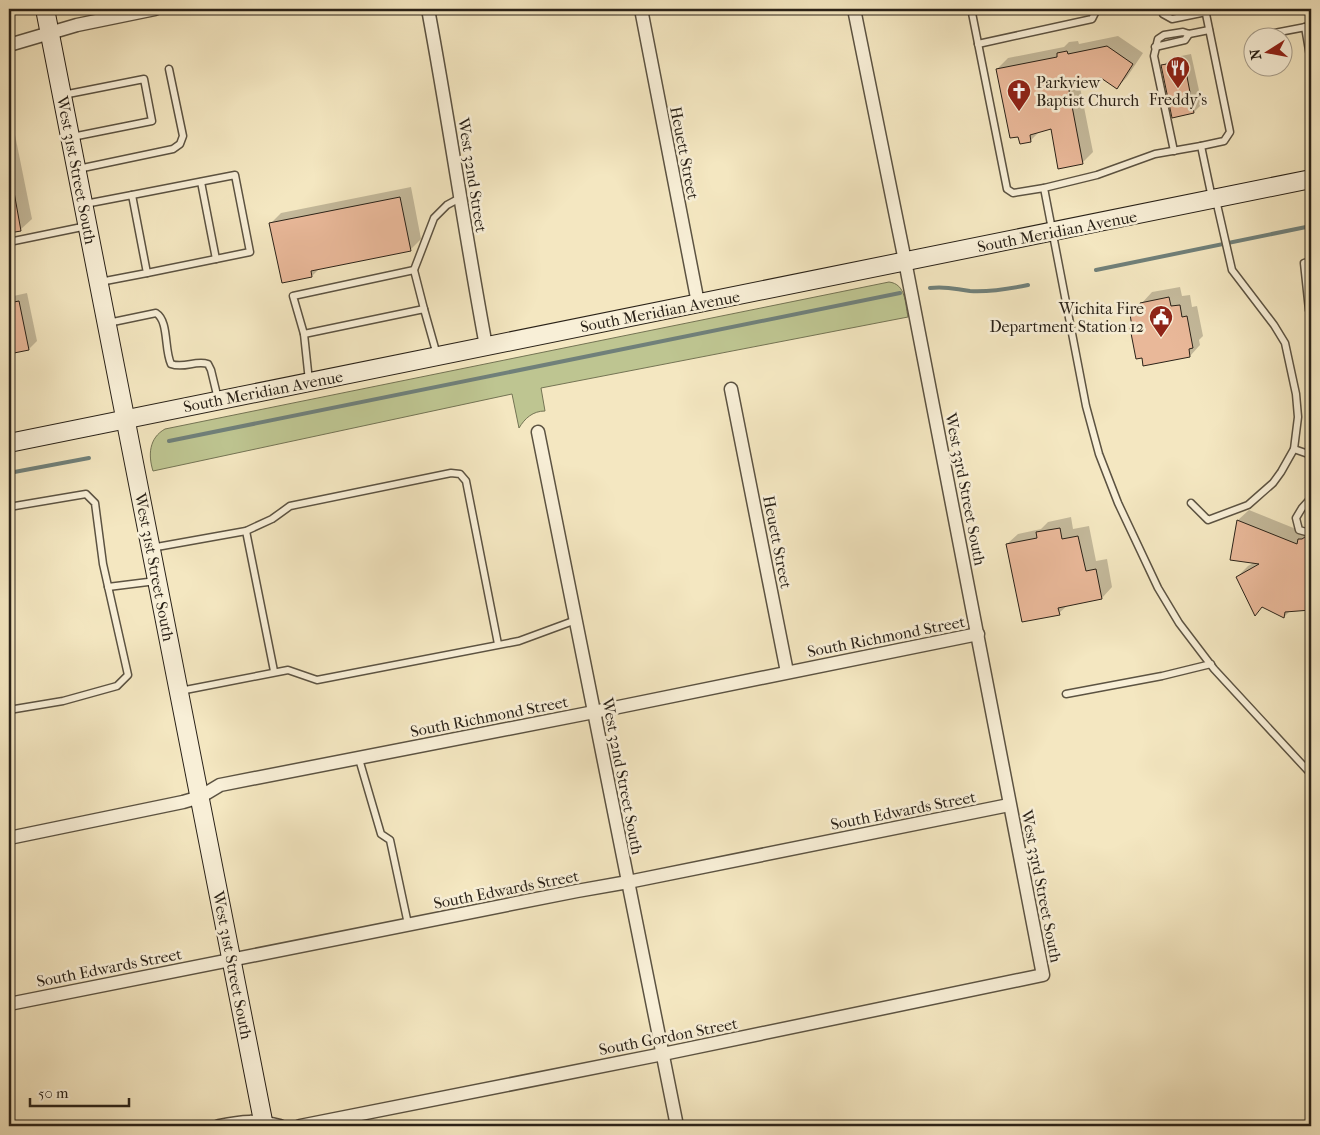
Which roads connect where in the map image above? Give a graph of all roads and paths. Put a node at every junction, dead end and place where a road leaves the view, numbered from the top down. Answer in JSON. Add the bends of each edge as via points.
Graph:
{"nodes":[{"id":1,"x":45,"y":9,"type":"edge"},
{"id":2,"x":155,"y":9,"type":"edge"},
{"id":3,"x":428,"y":9,"type":"edge"},
{"id":4,"x":641,"y":9,"type":"edge"},
{"id":5,"x":854,"y":9,"type":"edge"},
{"id":6,"x":975,"y":9,"type":"edge"},
{"id":7,"x":1097,"y":9,"type":"edge"},
{"id":8,"x":1162,"y":9,"type":"edge"},
{"id":9,"x":1205,"y":10,"type":"edge"},
{"id":10,"x":1308,"y":27,"type":"edge"},
{"id":11,"x":1209,"y":30,"type":"junction"},
{"id":12,"x":1292,"y":30,"type":"edge"},
{"id":13,"x":49,"y":33,"type":"junction"},
{"id":14,"x":978,"y":44,"type":"junction"},
{"id":15,"x":9,"y":45,"type":"edge"},
{"id":16,"x":1311,"y":62,"type":"edge"},
{"id":17,"x":169,"y":69,"type":"dead end"},
{"id":18,"x":62,"y":95,"type":"junction"},
{"id":19,"x":70,"y":137,"type":"junction"},
{"id":20,"x":1201,"y":146,"type":"junction"},
{"id":21,"x":1174,"y":151,"type":"junction"},
{"id":22,"x":77,"y":169,"type":"junction"},
{"id":23,"x":1311,"y":179,"type":"edge"},
{"id":24,"x":201,"y":182,"type":"junction"},
{"id":25,"x":1044,"y":188,"type":"junction"},
{"id":26,"x":132,"y":195,"type":"junction"},
{"id":27,"x":460,"y":198,"type":"junction"},
{"id":28,"x":1214,"y":199,"type":"junction"},
{"id":29,"x":84,"y":205,"type":"junction"},
{"id":30,"x":88,"y":226,"type":"junction"},
{"id":31,"x":1053,"y":231,"type":"junction"},
{"id":32,"x":9,"y":242,"type":"edge"},
{"id":33,"x":216,"y":259,"type":"junction"},
{"id":34,"x":905,"y":261,"type":"junction"},
{"id":35,"x":1311,"y":261,"type":"edge"},
{"id":36,"x":414,"y":270,"type":"junction"},
{"id":37,"x":147,"y":273,"type":"junction"},
{"id":38,"x":99,"y":282,"type":"junction"},
{"id":39,"x":698,"y":303,"type":"junction"},
{"id":40,"x":424,"y":308,"type":"junction"},
{"id":41,"x":1311,"y":313,"type":"edge"},
{"id":42,"x":107,"y":324,"type":"junction"},
{"id":43,"x":304,"y":334,"type":"junction"},
{"id":44,"x":486,"y":346,"type":"junction"},
{"id":45,"x":437,"y":356,"type":"junction"},
{"id":46,"x":309,"y":382,"type":"junction"},
{"id":47,"x":731,"y":389,"type":"dead end"},
{"id":48,"x":218,"y":400,"type":"junction"},
{"id":49,"x":126,"y":419,"type":"junction"},
{"id":50,"x":538,"y":432,"type":"dead end"},
{"id":51,"x":9,"y":443,"type":"edge"},
{"id":52,"x":1294,"y":449,"type":"junction"},
{"id":53,"x":1311,"y":455,"type":"edge"},
{"id":54,"x":1311,"y":498,"type":"edge"},
{"id":55,"x":1191,"y":503,"type":"dead end"},
{"id":56,"x":9,"y":507,"type":"edge"},
{"id":57,"x":246,"y":531,"type":"junction"},
{"id":58,"x":1310,"y":533,"type":"edge"},
{"id":59,"x":151,"y":548,"type":"junction"},
{"id":60,"x":158,"y":581,"type":"junction"},
{"id":61,"x":108,"y":587,"type":"junction"},
{"id":62,"x":576,"y":620,"type":"junction"},
{"id":63,"x":978,"y":634,"type":"junction"},
{"id":64,"x":498,"y":644,"type":"junction"},
{"id":65,"x":1211,"y":664,"type":"junction"},
{"id":66,"x":274,"y":671,"type":"junction"},
{"id":67,"x":786,"y":672,"type":"junction"},
{"id":68,"x":179,"y":691,"type":"junction"},
{"id":69,"x":1066,"y":694,"type":"dead end"},
{"id":70,"x":9,"y":710,"type":"edge"},
{"id":71,"x":594,"y":712,"type":"junction"},
{"id":72,"x":359,"y":759,"type":"junction"},
{"id":73,"x":1311,"y":774,"type":"edge"},
{"id":74,"x":200,"y":797,"type":"junction"},
{"id":75,"x":1009,"y":805,"type":"junction"},
{"id":76,"x":9,"y":838,"type":"edge"},
{"id":77,"x":628,"y":882,"type":"junction"},
{"id":78,"x":408,"y":924,"type":"junction"},
{"id":79,"x":232,"y":959,"type":"junction"},
{"id":80,"x":1043,"y":976,"type":"joint"},
{"id":81,"x":9,"y":1004,"type":"edge"},
{"id":82,"x":662,"y":1054,"type":"junction"},
{"id":83,"x":263,"y":1124,"type":"edge"},
{"id":84,"x":219,"y":1126,"type":"edge"},
{"id":85,"x":280,"y":1126,"type":"edge"},
{"id":86,"x":300,"y":1126,"type":"edge"},
{"id":87,"x":676,"y":1126,"type":"edge"}],
"edges":[{"from":1,"to":13,"type":"main road","name":"West 31st Street South"},
{"from":2,"to":13,"type":"street"},
{"from":3,"to":27,"type":"street","name":"West 32nd Street"},
{"from":4,"to":39,"type":"street","name":"Heuett Street"},
{"from":5,"to":34,"type":"street","name":"West 33rd Street South"},
{"from":6,"to":14,"type":"lane","via":[[972,13]]},
{"from":7,"to":14,"type":"lane","via":[[1092,19]]},
{"from":8,"to":9,"type":"lane","via":[[1163,14],[1172,19]]},
{"from":9,"to":11,"type":"lane"},
{"from":10,"to":12,"type":"lane"},
{"from":10,"to":16,"type":"lane"},
{"from":11,"to":20,"type":"lane","via":[[1230,132],[1224,142]]},
{"from":11,"to":21,"type":"lane","via":[[1164,35],[1155,47],[1154,56]]},
{"from":13,"to":15,"type":"street"},
{"from":13,"to":18,"type":"main road","name":"West 31st Street South"},
{"from":14,"to":25,"type":"lane","via":[[1006,189],[1013,193]]},
{"from":17,"to":22,"type":"lane","via":[[183,136],[180,144],[173,150]]},
{"from":18,"to":19,"type":"main road","name":"West 31st Street South"},
{"from":18,"to":19,"type":"lane","via":[[144,79],[149,105],[152,122]]},
{"from":19,"to":22,"type":"main road","name":"West 31st Street South"},
{"from":20,"to":21,"type":"lane"},
{"from":20,"to":28,"type":"lane"},
{"from":21,"to":25,"type":"lane"},
{"from":22,"to":29,"type":"main road","name":"West 31st Street South"},
{"from":23,"to":28,"type":"main road","name":"South Meridian Avenue"},
{"from":24,"to":26,"type":"lane"},
{"from":24,"to":33,"type":"lane"},
{"from":24,"to":33,"type":"lane","via":[[235,175],[250,252]]},
{"from":25,"to":31,"type":"lane"},
{"from":26,"to":29,"type":"lane"},
{"from":26,"to":37,"type":"lane"},
{"from":27,"to":36,"type":"lane","via":[[434,218]]},
{"from":27,"to":44,"type":"street","name":"West 32nd Street"},
{"from":28,"to":31,"type":"main road","name":"South Meridian Avenue"},
{"from":28,"to":52,"type":"lane","via":[[1232,270],[1285,343],[1298,417]]},
{"from":29,"to":30,"type":"main road","name":"West 31st Street South"},
{"from":30,"to":32,"type":"lane"},
{"from":30,"to":38,"type":"main road","name":"West 31st Street South"},
{"from":31,"to":34,"type":"main road","name":"South Meridian Avenue"},
{"from":31,"to":65,"type":"lane","via":[[1086,406],[1100,454],[1118,503],[1158,588],[1179,623]]},
{"from":33,"to":37,"type":"lane"},
{"from":34,"to":39,"type":"main road","name":"South Meridian Avenue"},
{"from":34,"to":63,"type":"street","name":"West 33rd Street South"},
{"from":35,"to":41,"type":"lane","via":[[1304,263]]},
{"from":36,"to":40,"type":"lane"},
{"from":36,"to":43,"type":"lane","via":[[293,296]]},
{"from":37,"to":38,"type":"lane"},
{"from":38,"to":42,"type":"main road","name":"West 31st Street South"},
{"from":39,"to":44,"type":"main road","name":"South Meridian Avenue"},
{"from":40,"to":43,"type":"lane"},
{"from":40,"to":45,"type":"lane"},
{"from":42,"to":48,"type":"lane","via":[[156,313],[161,316],[171,364],[178,367],[202,362],[208,364]]},
{"from":42,"to":49,"type":"main road","name":"West 31st Street South"},
{"from":43,"to":46,"type":"lane"},
{"from":44,"to":45,"type":"main road","name":"South Meridian Avenue"},
{"from":45,"to":46,"type":"main road","name":"South Meridian Avenue"},
{"from":46,"to":48,"type":"main road","name":"South Meridian Avenue"},
{"from":47,"to":67,"type":"street","name":"Heuett Street"},
{"from":48,"to":49,"type":"main road","name":"South Meridian Avenue"},
{"from":49,"to":51,"type":"main road","name":"South Meridian Avenue"},
{"from":49,"to":59,"type":"main road","name":"West 31st Street South"},
{"from":50,"to":62,"type":"street","name":"West 32nd Street South"},
{"from":52,"to":53,"type":"lane"},
{"from":52,"to":55,"type":"lane","via":[[1273,484],[1248,506],[1208,520]]},
{"from":54,"to":58,"type":"lane","via":[[1296,518],[1299,530]]},
{"from":56,"to":61,"type":"lane","via":[[86,494],[95,503]]},
{"from":57,"to":59,"type":"lane"},
{"from":57,"to":64,"type":"lane","via":[[290,506],[450,473],[460,474],[466,481]]},
{"from":57,"to":66,"type":"lane"},
{"from":59,"to":60,"type":"main road","name":"West 31st Street South"},
{"from":60,"to":61,"type":"lane"},
{"from":60,"to":68,"type":"main road","name":"West 31st Street South"},
{"from":61,"to":70,"type":"lane","via":[[128,675],[117,686],[63,701]]},
{"from":62,"to":64,"type":"lane","via":[[519,641]]},
{"from":62,"to":71,"type":"street","name":"West 32nd Street South"},
{"from":63,"to":67,"type":"street","name":"South Richmond Street"},
{"from":63,"to":75,"type":"street","name":"West 33rd Street South"},
{"from":64,"to":66,"type":"lane","via":[[317,680],[288,670]]},
{"from":65,"to":69,"type":"lane"},
{"from":65,"to":73,"type":"lane"},
{"from":66,"to":68,"type":"lane"},
{"from":67,"to":71,"type":"street","name":"South Richmond Street"},
{"from":68,"to":74,"type":"main road","name":"West 31st Street South"},
{"from":71,"to":72,"type":"street","name":"South Richmond Street"},
{"from":71,"to":77,"type":"street","name":"West 32nd Street South"},
{"from":72,"to":74,"type":"street","name":"South Richmond Street","via":[[220,785]]},
{"from":72,"to":78,"type":"lane","via":[[381,834],[390,840]]},
{"from":74,"to":76,"type":"street","name":"South Richmond Street"},
{"from":74,"to":79,"type":"main road","name":"West 31st Street South"},
{"from":75,"to":77,"type":"street","name":"South Edwards Street"},
{"from":75,"to":80,"type":"street","name":"West 33rd Street South"},
{"from":77,"to":78,"type":"street","name":"South Edwards Street"},
{"from":77,"to":82,"type":"street","name":"West 32nd Street South"},
{"from":78,"to":79,"type":"street","name":"South Edwards Street"},
{"from":79,"to":81,"type":"street","name":"South Edwards Street"},
{"from":79,"to":83,"type":"main road","name":"West 31st Street South"},
{"from":80,"to":82,"type":"street","name":"South Gordon Street"},
{"from":82,"to":86,"type":"street","name":"South Gordon Street"},
{"from":82,"to":87,"type":"street","name":"West 32nd Street South"},
{"from":83,"to":84,"type":"street","via":[[244,1121]]},
{"from":83,"to":85,"type":"street"}]}
